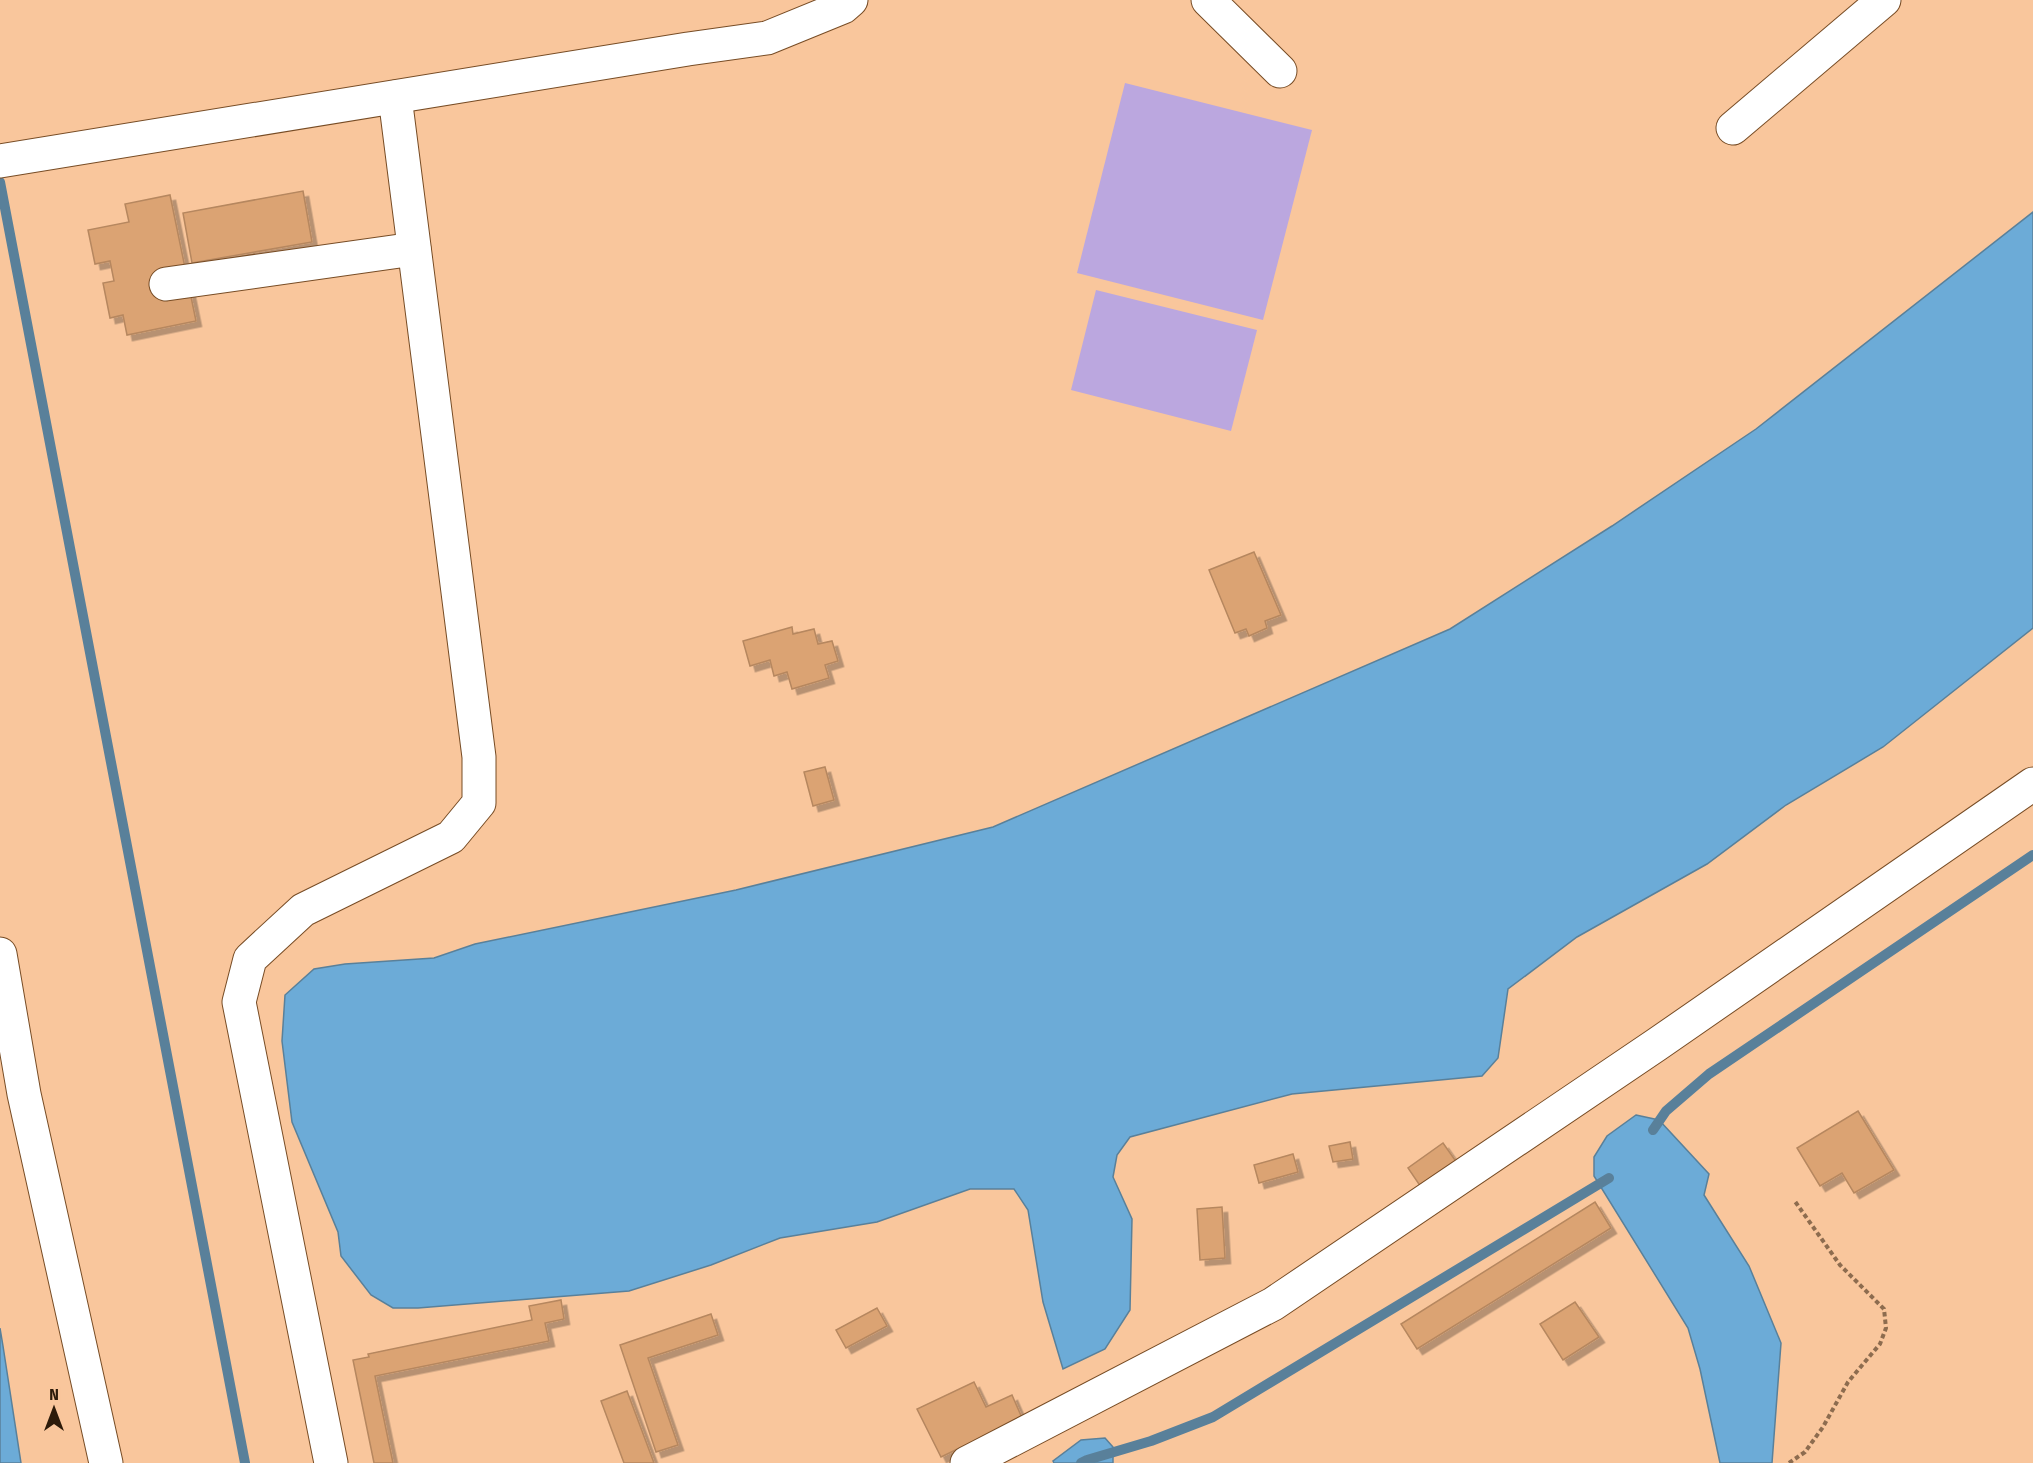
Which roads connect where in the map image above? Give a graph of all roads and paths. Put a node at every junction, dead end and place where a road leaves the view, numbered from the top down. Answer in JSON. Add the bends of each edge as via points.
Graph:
{"nodes":[{"id":1,"x":851,"y":0,"type":"edge"},
{"id":2,"x":1208,"y":0,"type":"edge"},
{"id":3,"x":1884,"y":0,"type":"edge"},
{"id":4,"x":1280,"y":71,"type":"dead end"},
{"id":5,"x":395,"y":97,"type":"junction"},
{"id":6,"x":1733,"y":128,"type":"dead end"},
{"id":7,"x":16,"y":159,"type":"edge"},
{"id":8,"x":414,"y":249,"type":"junction"},
{"id":9,"x":166,"y":284,"type":"dead end"},
{"id":10,"x":2033,"y":784,"type":"edge"},
{"id":11,"x":0,"y":954,"type":"edge"},
{"id":12,"x":12,"y":1096,"type":"edge"},
{"id":13,"x":1794,"y":1200,"type":"dead end"},
{"id":14,"x":106,"y":1463,"type":"edge"},
{"id":15,"x":331,"y":1463,"type":"edge"},
{"id":16,"x":967,"y":1463,"type":"edge"},
{"id":17,"x":1789,"y":1463,"type":"edge"}],
"edges":[{"from":1,"to":5,"type":"street","via":[[843,7],[767,38]]},
{"from":2,"to":4,"type":"street"},
{"from":3,"to":6,"type":"street"},
{"from":5,"to":7,"type":"street"},
{"from":5,"to":8,"type":"street"},
{"from":8,"to":9,"type":"street"},
{"from":8,"to":15,"type":"street","via":[[479,757],[479,803],[451,837],[303,910],[250,959],[239,1002]]},
{"from":10,"to":16,"type":"street","via":[[1273,1304]]},
{"from":11,"to":12,"type":"street"},
{"from":12,"to":14,"type":"street"},
{"from":13,"to":17,"type":"path","via":[[1840,1264],[1884,1309],[1886,1328],[1880,1344],[1848,1382],[1823,1427],[1805,1452]]}]}
